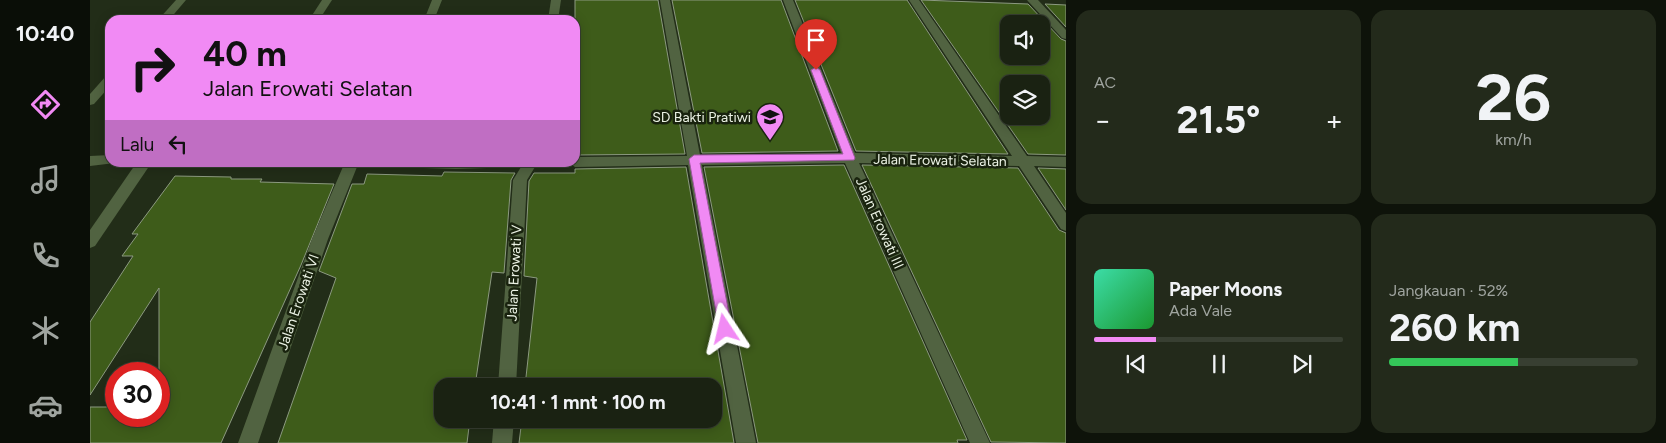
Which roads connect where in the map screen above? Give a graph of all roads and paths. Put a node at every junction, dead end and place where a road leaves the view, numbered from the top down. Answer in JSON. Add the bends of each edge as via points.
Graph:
{"nodes":[{"id":1,"x":181,"y":0,"type":"edge"},
{"id":2,"x":327,"y":0,"type":"edge"},
{"id":3,"x":437,"y":0,"type":"edge"},
{"id":4,"x":556,"y":0,"type":"edge"},
{"id":5,"x":665,"y":0,"type":"edge"},
{"id":6,"x":788,"y":0,"type":"edge"},
{"id":7,"x":914,"y":0,"type":"edge"},
{"id":8,"x":1032,"y":0,"type":"edge"},
{"id":9,"x":168,"y":15,"type":"edge"},
{"id":10,"x":317,"y":15,"type":"edge"},
{"id":11,"x":431,"y":15,"type":"edge"},
{"id":12,"x":554,"y":15,"type":"edge"},
{"id":13,"x":1066,"y":36,"type":"edge"},
{"id":14,"x":105,"y":84,"type":"edge"},
{"id":15,"x":90,"y":101,"type":"edge"},
{"id":16,"x":850,"y":158,"type":"junction"},
{"id":17,"x":694,"y":159,"type":"junction"},
{"id":18,"x":90,"y":160,"type":"edge"},
{"id":19,"x":105,"y":160,"type":"edge"},
{"id":20,"x":1023,"y":161,"type":"junction"},
{"id":21,"x":580,"y":162,"type":"edge"},
{"id":22,"x":1066,"y":162,"type":"edge"},
{"id":23,"x":142,"y":167,"type":"edge"},
{"id":24,"x":350,"y":167,"type":"edge"},
{"id":25,"x":528,"y":167,"type":"edge"},
{"id":26,"x":1066,"y":226,"type":"edge"},
{"id":27,"x":90,"y":242,"type":"edge"},
{"id":28,"x":508,"y":378,"type":"edge"},
{"id":29,"x":503,"y":428,"type":"edge"},
{"id":30,"x":248,"y":443,"type":"edge"},
{"id":31,"x":502,"y":443,"type":"edge"},
{"id":32,"x":746,"y":443,"type":"edge"},
{"id":33,"x":980,"y":443,"type":"edge"}],
"edges":[{"from":1,"to":9,"type":"street"},
{"from":2,"to":10,"type":"street"},
{"from":3,"to":11,"type":"street"},
{"from":4,"to":12,"type":"street"},
{"from":5,"to":17,"type":"street"},
{"from":6,"to":16,"type":"street","name":"Jalan Erowati III"},
{"from":7,"to":20,"type":"street"},
{"from":8,"to":13,"type":"street"},
{"from":14,"to":15,"type":"street"},
{"from":16,"to":17,"type":"street","name":"Jalan Erowati Selatan"},
{"from":16,"to":20,"type":"street","name":"Jalan Erowati Selatan"},
{"from":16,"to":33,"type":"street","name":"Jalan Erowati III"},
{"from":17,"to":21,"type":"street","name":"Jalan Erowati Selatan"},
{"from":17,"to":32,"type":"street"},
{"from":18,"to":19,"type":"street"},
{"from":20,"to":22,"type":"street","name":"Jalan Erowati Selatan"},
{"from":20,"to":26,"type":"street"},
{"from":23,"to":27,"type":"street"},
{"from":24,"to":30,"type":"street","name":"Jalan Erowati VI","via":[[320,239]]},
{"from":25,"to":28,"type":"street","name":"Jalan Erowati V","via":[[520,180]]},
{"from":29,"to":31,"type":"street"}]}
